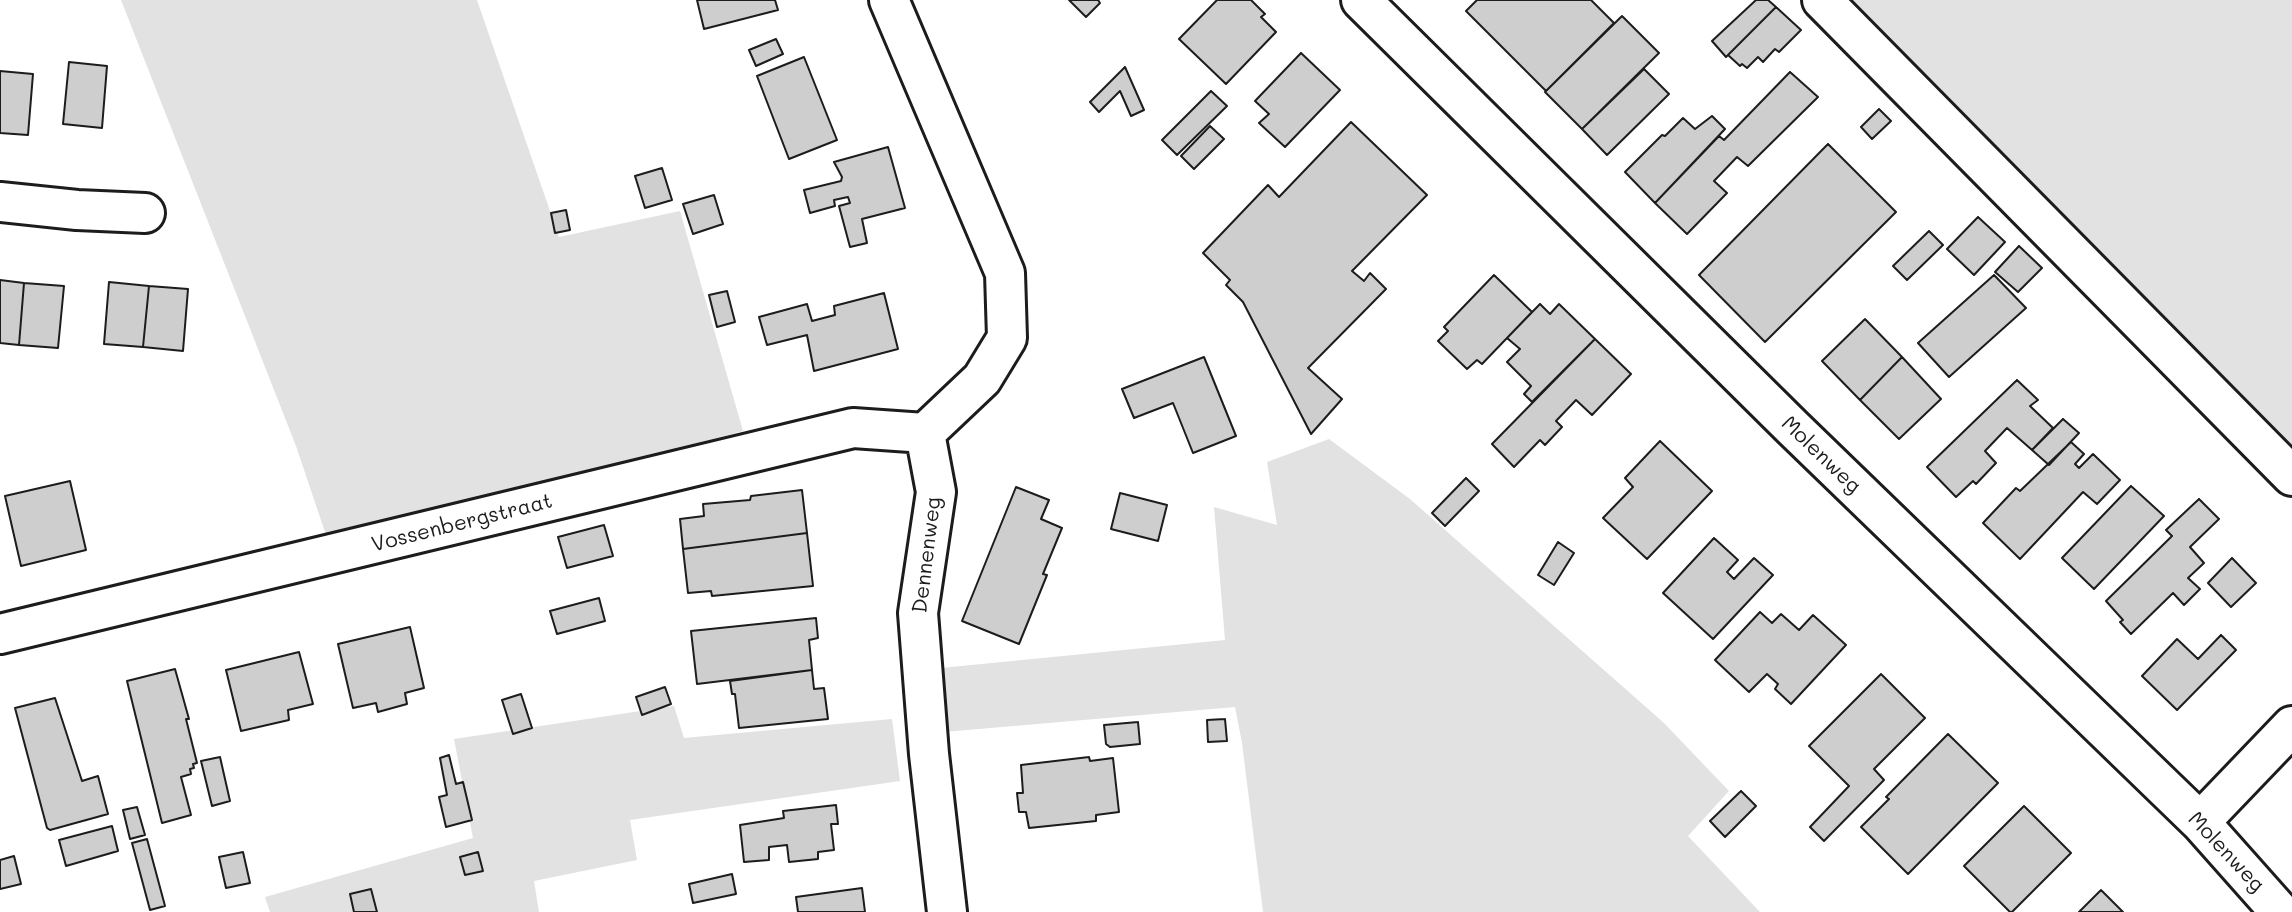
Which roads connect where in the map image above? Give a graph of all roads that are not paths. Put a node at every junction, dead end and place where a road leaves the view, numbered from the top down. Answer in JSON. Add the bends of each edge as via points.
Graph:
{"nodes":[{"id":1,"x":889,"y":0,"type":"edge"},
{"id":2,"x":1361,"y":0,"type":"edge"},
{"id":3,"x":1822,"y":0,"type":"edge"},
{"id":4,"x":0,"y":202,"type":"edge"},
{"id":5,"x":145,"y":213,"type":"dead end"},
{"id":6,"x":925,"y":433,"type":"junction"},
{"id":7,"x":2292,"y":476,"type":"edge"},
{"id":8,"x":0,"y":634,"type":"edge"},
{"id":9,"x":2292,"y":726,"type":"edge"},
{"id":10,"x":2200,"y":822,"type":"junction"},
{"id":11,"x":947,"y":912,"type":"edge"},
{"id":12,"x":2280,"y":912,"type":"edge"}],
"edges":[{"from":1,"to":6,"type":"street","via":[[1005,273],[1007,338],[982,379]]},
{"from":2,"to":10,"type":"street","name":"Molenweg"},
{"from":3,"to":7,"type":"street"},
{"from":4,"to":5,"type":"street"},
{"from":6,"to":8,"type":"street","name":"Vossenbergstraat","via":[[853,428]]},
{"from":6,"to":11,"type":"street","name":"Dennenweg","via":[[936,492],[918,613]]},
{"from":9,"to":10,"type":"street"},
{"from":10,"to":12,"type":"street","name":"Molenweg"}]}
